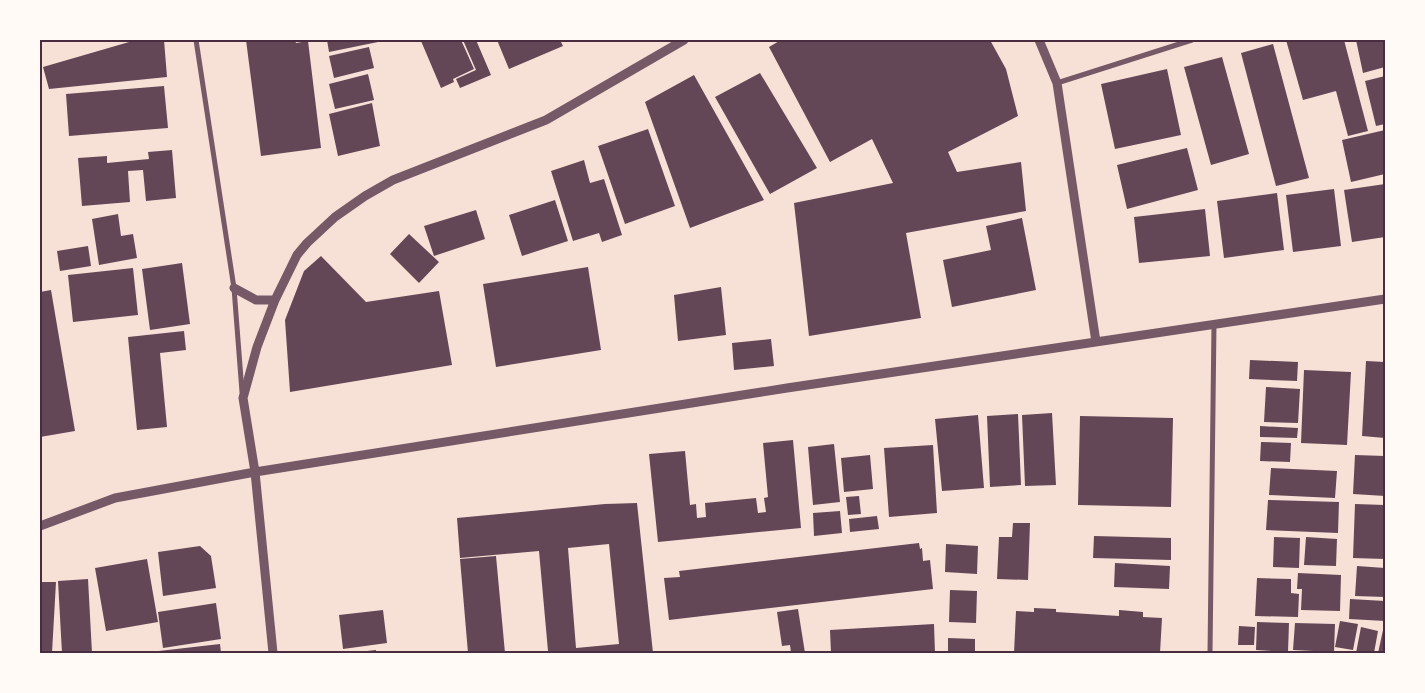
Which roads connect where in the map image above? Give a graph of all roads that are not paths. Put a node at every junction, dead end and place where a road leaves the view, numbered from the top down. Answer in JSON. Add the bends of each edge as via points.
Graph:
{"nodes":[{"id":1,"x":196,"y":40,"type":"edge"},
{"id":2,"x":684,"y":40,"type":"edge"},
{"id":3,"x":1039,"y":40,"type":"edge"},
{"id":4,"x":1192,"y":40,"type":"edge"},
{"id":5,"x":1057,"y":83,"type":"junction"},
{"id":6,"x":234,"y":288,"type":"junction"},
{"id":7,"x":1385,"y":299,"type":"edge"},
{"id":8,"x":275,"y":300,"type":"junction"},
{"id":9,"x":1214,"y":324,"type":"junction"},
{"id":10,"x":1096,"y":342,"type":"junction"},
{"id":11,"x":243,"y":398,"type":"junction"},
{"id":12,"x":254,"y":472,"type":"junction"},
{"id":13,"x":40,"y":526,"type":"edge"},
{"id":14,"x":272,"y":653,"type":"edge"},
{"id":15,"x":1210,"y":653,"type":"edge"}],
"edges":[{"from":1,"to":6,"type":"street"},
{"from":2,"to":8,"type":"street","via":[[546,120],[393,180],[365,196],[307,243],[297,255]]},
{"from":3,"to":5,"type":"street"},
{"from":4,"to":5,"type":"street"},
{"from":5,"to":10,"type":"street"},
{"from":6,"to":8,"type":"street","via":[[256,300]]},
{"from":6,"to":11,"type":"street"},
{"from":7,"to":9,"type":"street"},
{"from":8,"to":11,"type":"street","via":[[257,347]]},
{"from":9,"to":10,"type":"street"},
{"from":9,"to":15,"type":"street"},
{"from":10,"to":12,"type":"street"},
{"from":11,"to":12,"type":"street"},
{"from":12,"to":13,"type":"street","via":[[115,498]]},
{"from":12,"to":14,"type":"street"}]}
